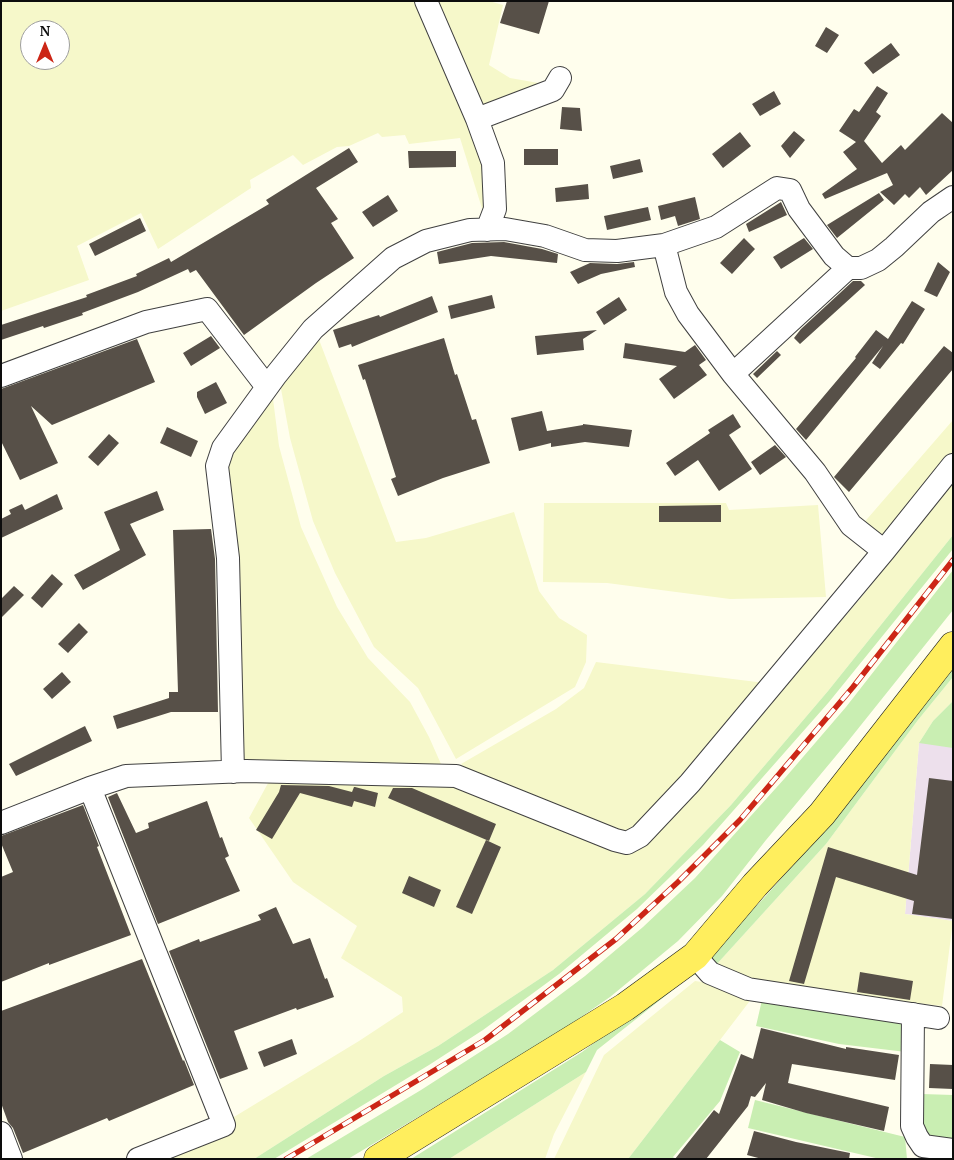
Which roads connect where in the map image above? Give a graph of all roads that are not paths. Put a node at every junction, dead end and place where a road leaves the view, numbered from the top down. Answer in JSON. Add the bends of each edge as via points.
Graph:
{"nodes":[{"id":1,"x":426,"y":1,"type":"edge"},
{"id":2,"x":560,"y":78,"type":"dead end"},
{"id":3,"x":478,"y":119,"type":"junction"},
{"id":4,"x":953,"y":197,"type":"edge"},
{"id":5,"x":487,"y":230,"type":"junction"},
{"id":6,"x":664,"y":245,"type":"junction"},
{"id":7,"x":848,"y":268,"type":"junction"},
{"id":8,"x":733,"y":374,"type":"junction"},
{"id":9,"x":1,"y":376,"type":"edge"},
{"id":10,"x":267,"y":387,"type":"junction"},
{"id":11,"x":953,"y":465,"type":"edge"},
{"id":12,"x":884,"y":551,"type":"junction"},
{"id":13,"x":953,"y":646,"type":"edge"},
{"id":14,"x":233,"y":772,"type":"junction"},
{"id":15,"x":90,"y":788,"type":"junction"},
{"id":16,"x":1,"y":823,"type":"edge"},
{"id":17,"x":695,"y":956,"type":"junction"},
{"id":18,"x":913,"y":1014,"type":"junction"},
{"id":19,"x":938,"y":1018,"type":"dead end"},
{"id":20,"x":1,"y":1133,"type":"edge"},
{"id":21,"x":953,"y":1150,"type":"edge"},
{"id":22,"x":924,"y":1152,"type":"edge"},
{"id":23,"x":11,"y":1159,"type":"edge"},
{"id":24,"x":138,"y":1159,"type":"edge"},
{"id":25,"x":378,"y":1159,"type":"edge"}],
"edges":[{"from":1,"to":3,"type":"street"},
{"from":2,"to":3,"type":"street","via":[[553,90]]},
{"from":3,"to":5,"type":"street","via":[[493,163],[495,209]]},
{"from":4,"to":7,"type":"street","via":[[931,212],[878,260],[861,268]]},
{"from":5,"to":6,"type":"street","via":[[545,236],[585,250],[617,251]]},
{"from":5,"to":10,"type":"street","via":[[470,230],[426,241],[393,258],[313,329]]},
{"from":6,"to":7,"type":"street","via":[[716,227],[778,188],[790,190],[799,209],[834,256]]},
{"from":6,"to":8,"type":"street","via":[[676,292],[688,314]]},
{"from":7,"to":8,"type":"street"},
{"from":8,"to":12,"type":"street","via":[[815,472],[850,526]]},
{"from":9,"to":10,"type":"street","via":[[146,322],[206,309]]},
{"from":10,"to":14,"type":"street","via":[[223,448],[217,466],[228,558]]},
{"from":11,"to":12,"type":"street"},
{"from":12,"to":14,"type":"street","via":[[690,783],[640,836],[627,843],[456,776]]},
{"from":13,"to":17,"type":"main road","via":[[822,814],[754,886]]},
{"from":14,"to":15,"type":"street","via":[[126,776]]},
{"from":15,"to":16,"type":"street"},
{"from":15,"to":24,"type":"street","via":[[224,1125]]},
{"from":17,"to":18,"type":"street","via":[[710,973],[748,989]]},
{"from":17,"to":25,"type":"main road","via":[[625,1007]]},
{"from":18,"to":19,"type":"street"},
{"from":18,"to":22,"type":"street","via":[[912,1126]]},
{"from":20,"to":23,"type":"street"},
{"from":21,"to":22,"type":"street"}]}
